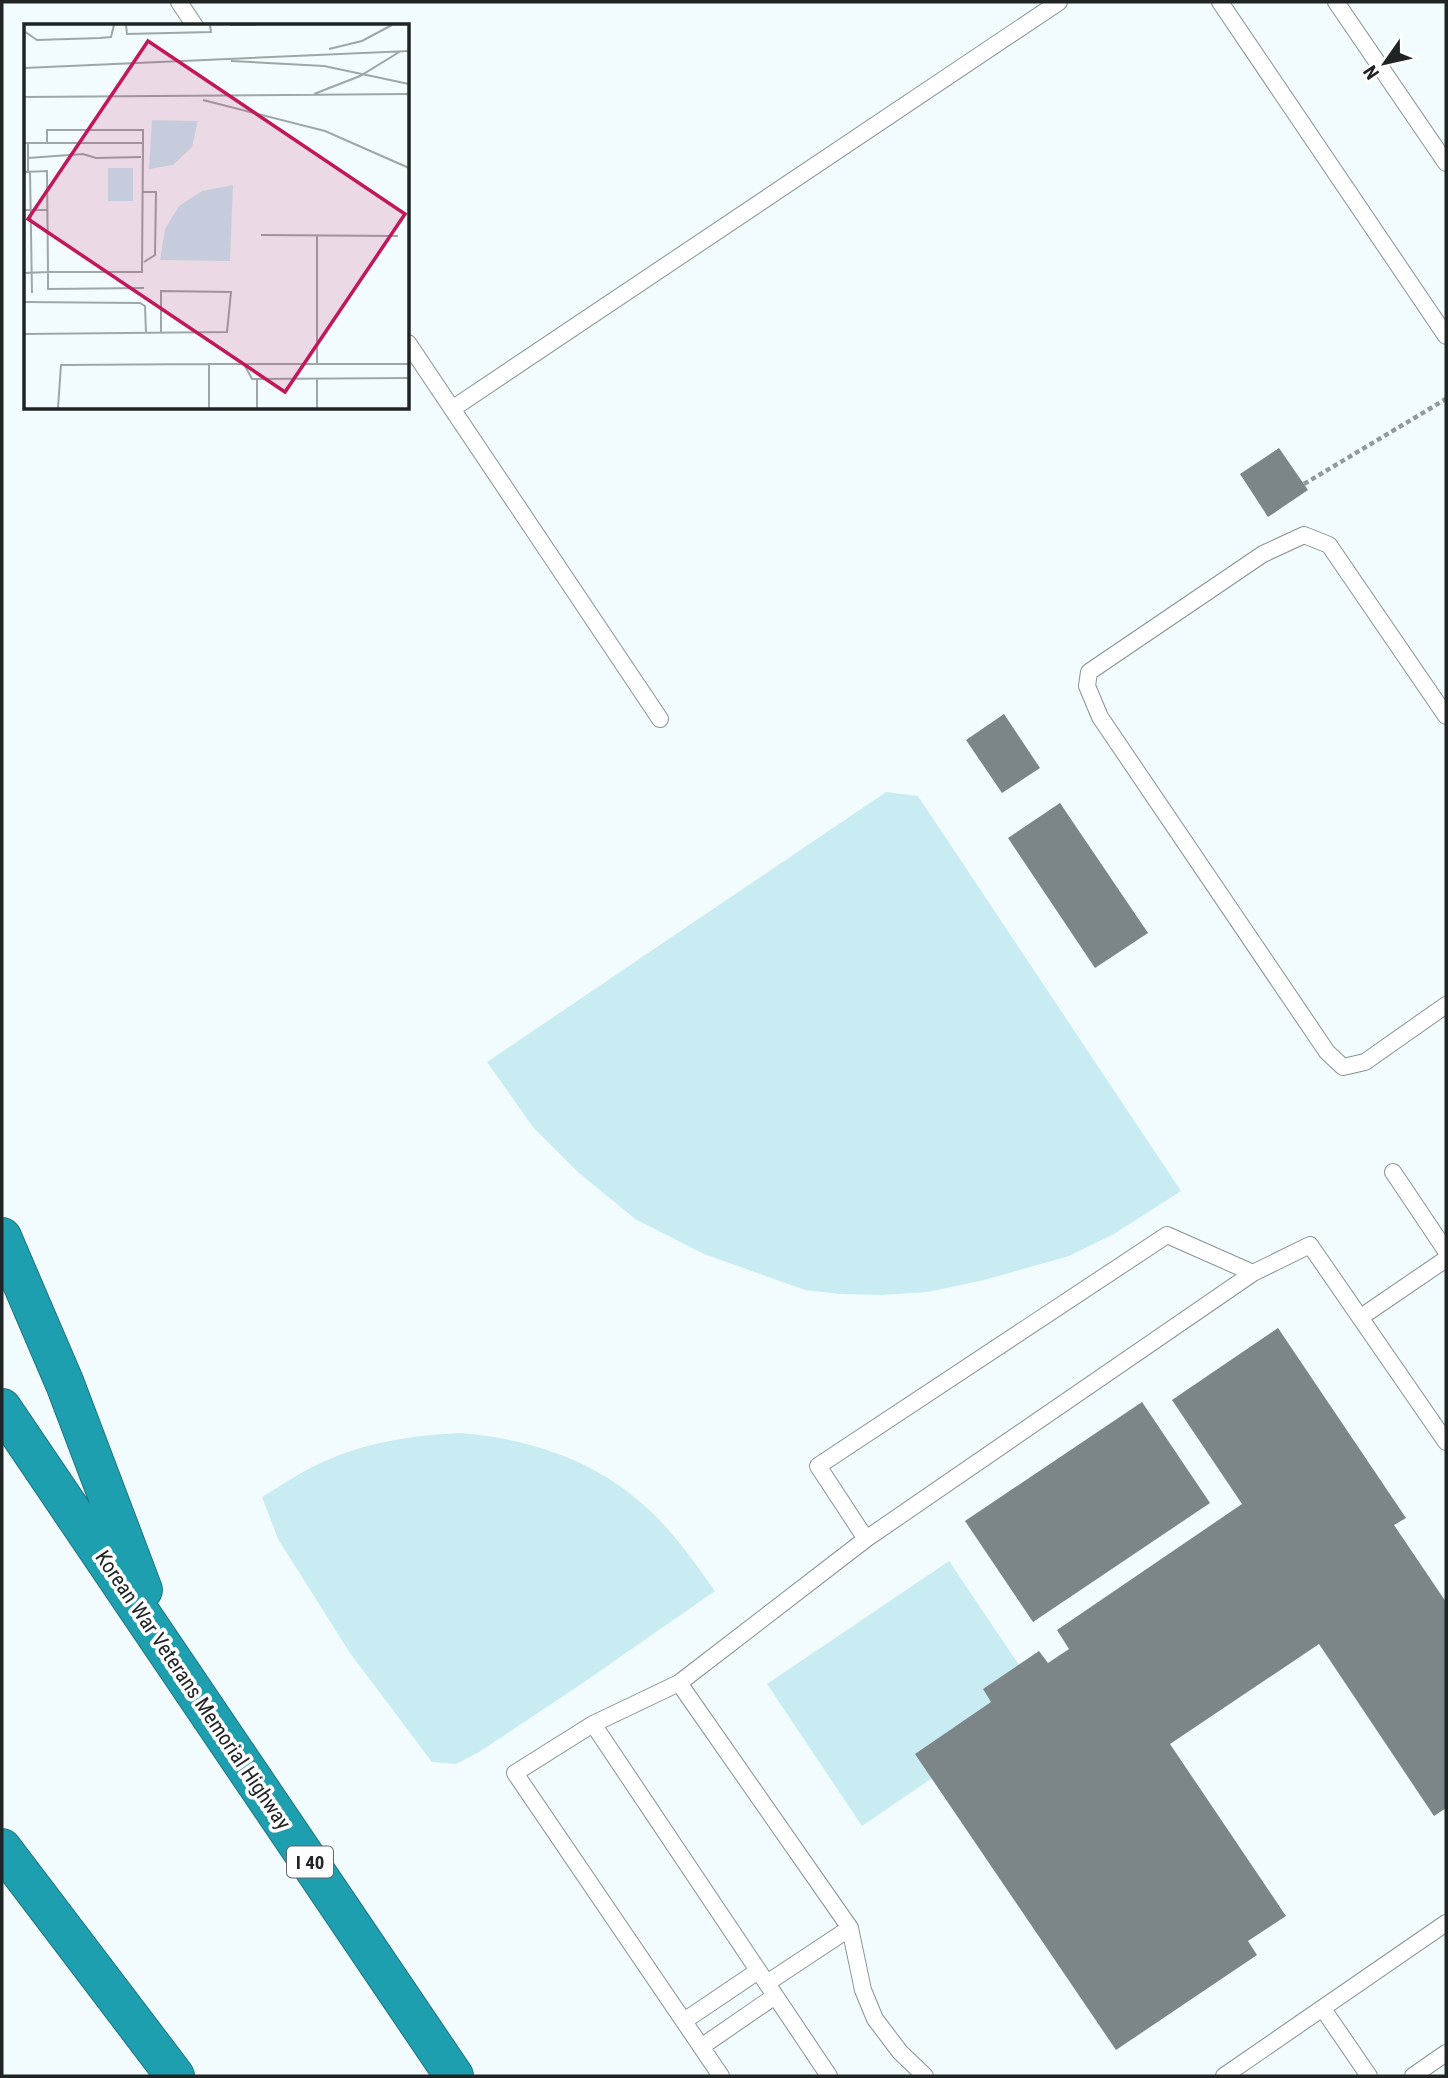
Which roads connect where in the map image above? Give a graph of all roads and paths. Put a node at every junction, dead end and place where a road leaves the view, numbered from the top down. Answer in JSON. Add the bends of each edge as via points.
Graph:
{"nodes":[{"id":1,"x":179,"y":2,"type":"edge"},
{"id":2,"x":1059,"y":2,"type":"edge"},
{"id":3,"x":1220,"y":2,"type":"edge"},
{"id":4,"x":1336,"y":2,"type":"edge"},
{"id":5,"x":194,"y":24,"type":"edge"},
{"id":6,"x":1446,"y":163,"type":"edge"},
{"id":7,"x":1446,"y":333,"type":"edge"},
{"id":8,"x":410,"y":346,"type":"edge"},
{"id":9,"x":1446,"y":399,"type":"edge"},
{"id":10,"x":452,"y":409,"type":"junction"},
{"id":11,"x":1304,"y":484,"type":"dead end"},
{"id":12,"x":1446,"y":716,"type":"edge"},
{"id":13,"x":660,"y":719,"type":"dead end"},
{"id":14,"x":1446,"y":1004,"type":"edge"},
{"id":15,"x":1393,"y":1172,"type":"dead end"},
{"id":16,"x":2,"y":1237,"type":"edge"},
{"id":17,"x":1446,"y":1251,"type":"edge"},
{"id":18,"x":1446,"y":1259,"type":"edge"},
{"id":19,"x":1253,"y":1272,"type":"junction"},
{"id":20,"x":1361,"y":1317,"type":"junction"},
{"id":21,"x":2,"y":1408,"type":"edge"},
{"id":22,"x":1446,"y":1442,"type":"edge"},
{"id":23,"x":866,"y":1539,"type":"junction"},
{"id":24,"x":165,"y":1648,"type":"junction"},
{"id":25,"x":679,"y":1683,"type":"junction"},
{"id":26,"x":593,"y":1724,"type":"junction"},
{"id":27,"x":2,"y":1847,"type":"edge"},
{"id":28,"x":1446,"y":1923,"type":"edge"},
{"id":29,"x":849,"y":1928,"type":"junction"},
{"id":30,"x":767,"y":1983,"type":"junction"},
{"id":31,"x":1323,"y":2009,"type":"junction"},
{"id":32,"x":684,"y":2021,"type":"junction"},
{"id":33,"x":701,"y":2047,"type":"junction"},
{"id":34,"x":1446,"y":2053,"type":"edge"},
{"id":35,"x":174,"y":2076,"type":"edge"},
{"id":36,"x":454,"y":2076,"type":"edge"},
{"id":37,"x":721,"y":2076,"type":"edge"},
{"id":38,"x":829,"y":2076,"type":"edge"},
{"id":39,"x":925,"y":2076,"type":"edge"},
{"id":40,"x":1224,"y":2076,"type":"edge"},
{"id":41,"x":1369,"y":2076,"type":"edge"},
{"id":42,"x":1413,"y":2076,"type":"edge"}],
"edges":[{"from":1,"to":5,"type":"lane"},
{"from":2,"to":10,"type":"lane"},
{"from":3,"to":7,"type":"lane"},
{"from":4,"to":6,"type":"lane"},
{"from":8,"to":10,"type":"lane"},
{"from":9,"to":11,"type":"path"},
{"from":10,"to":13,"type":"lane"},
{"from":12,"to":14,"type":"lane","via":[[1329,545],[1304,535],[1264,554],[1088,672],[1087,686],[1100,717],[1326,1052],[1343,1068],[1365,1062]]},
{"from":15,"to":17,"type":"lane"},
{"from":16,"to":24,"type":"highway","via":[[65,1384]]},
{"from":18,"to":20,"type":"lane"},
{"from":19,"to":20,"type":"lane","via":[[1310,1245]]},
{"from":19,"to":23,"type":"lane"},
{"from":19,"to":23,"type":"lane","via":[[1167,1235],[818,1466]]},
{"from":20,"to":22,"type":"lane"},
{"from":21,"to":24,"type":"highway","name":"Korean War Veterans Memorial Highway","number":"I 40"},
{"from":23,"to":25,"type":"lane"},
{"from":24,"to":36,"type":"highway","name":"Korean War Veterans Memorial Highway","number":"I 40"},
{"from":25,"to":26,"type":"lane"},
{"from":25,"to":29,"type":"lane"},
{"from":26,"to":30,"type":"lane"},
{"from":26,"to":32,"type":"lane","via":[[515,1773]]},
{"from":27,"to":35,"type":"highway"},
{"from":28,"to":31,"type":"lane"},
{"from":29,"to":30,"type":"lane"},
{"from":29,"to":39,"type":"lane","via":[[863,1990],[875,2019]]},
{"from":30,"to":32,"type":"lane"},
{"from":30,"to":33,"type":"lane"},
{"from":30,"to":38,"type":"lane"},
{"from":31,"to":40,"type":"lane"},
{"from":31,"to":41,"type":"lane"},
{"from":32,"to":33,"type":"lane"},
{"from":33,"to":37,"type":"lane"},
{"from":34,"to":42,"type":"lane"}]}
